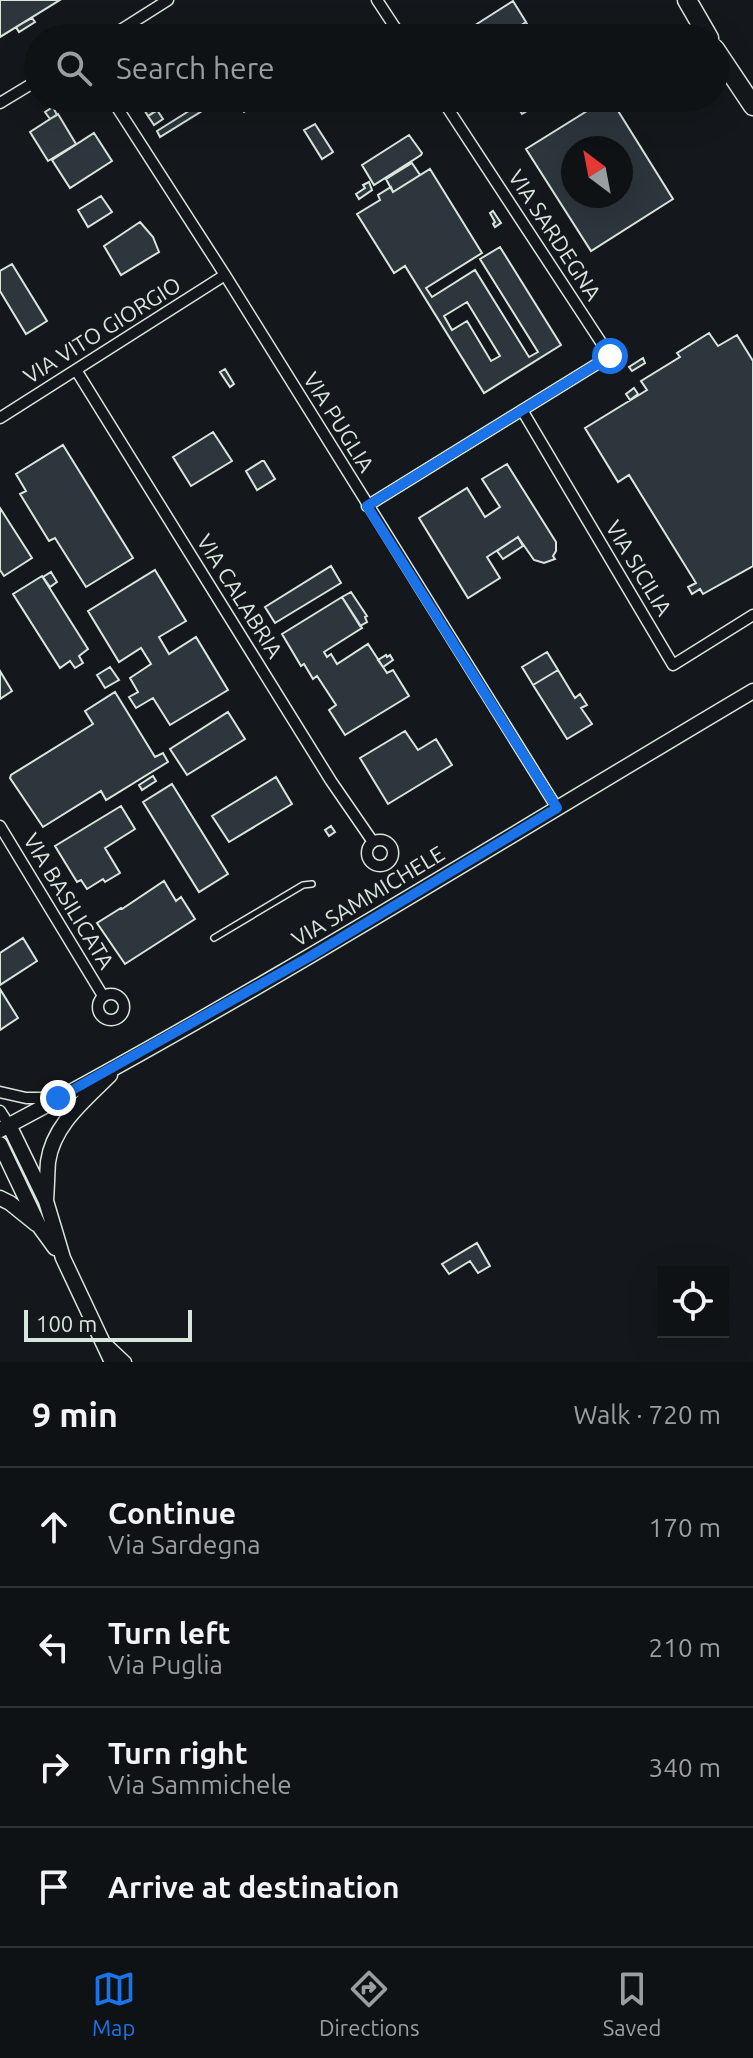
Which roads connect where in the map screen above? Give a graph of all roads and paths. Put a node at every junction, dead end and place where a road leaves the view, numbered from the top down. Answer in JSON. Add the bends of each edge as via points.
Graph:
{"nodes":[{"id":1,"x":168,"y":0,"type":"edge"},
{"id":2,"x":377,"y":0,"type":"edge"},
{"id":3,"x":687,"y":0,"type":"edge"},
{"id":4,"x":130,"y":24,"type":"edge"},
{"id":5,"x":393,"y":24,"type":"edge"},
{"id":6,"x":701,"y":24,"type":"edge"},
{"id":7,"x":729,"y":70,"type":"edge"},
{"id":8,"x":24,"y":88,"type":"edge"},
{"id":9,"x":0,"y":103,"type":"edge"},
{"id":10,"x":753,"y":106,"type":"edge"},
{"id":11,"x":120,"y":112,"type":"edge"},
{"id":12,"x":450,"y":112,"type":"edge"},
{"id":13,"x":225,"y":275,"type":"junction"},
{"id":14,"x":76,"y":370,"type":"junction"},
{"id":15,"x":522,"y":410,"type":"junction"},
{"id":16,"x":0,"y":418,"type":"edge"},
{"id":17,"x":367,"y":506,"type":"junction"},
{"id":18,"x":753,"y":615,"type":"edge"},
{"id":19,"x":751,"y":697,"type":"edge"},
{"id":20,"x":557,"y":808,"type":"junction"},
{"id":21,"x":0,"y":826,"type":"edge"},
{"id":22,"x":373,"y":842,"type":"dead end"},
{"id":23,"x":312,"y":884,"type":"dead end"},
{"id":24,"x":214,"y":938,"type":"dead end"},
{"id":25,"x":103,"y":996,"type":"dead end"},
{"id":26,"x":122,"y":1064,"type":"junction"},
{"id":27,"x":0,"y":1092,"type":"edge"},
{"id":28,"x":58,"y":1098,"type":"junction"},
{"id":29,"x":0,"y":1111,"type":"edge"},
{"id":30,"x":4,"y":1128,"type":"edge"},
{"id":31,"x":0,"y":1144,"type":"edge"},
{"id":32,"x":0,"y":1198,"type":"edge"},
{"id":33,"x":46,"y":1201,"type":"junction"},
{"id":34,"x":39,"y":1226,"type":"junction"},
{"id":35,"x":63,"y":1258,"type":"junction"},
{"id":36,"x":101,"y":1339,"type":"junction"},
{"id":37,"x":112,"y":1362,"type":"edge"},
{"id":38,"x":126,"y":1362,"type":"edge"}],
"edges":[{"from":1,"to":4,"type":"street"},
{"from":2,"to":5,"type":"street"},
{"from":3,"to":6,"type":"highway"},
{"from":7,"to":10,"type":"highway"},
{"from":8,"to":9,"type":"street"},
{"from":11,"to":13,"type":"street","name":"VIA PUGLIA"},
{"from":12,"to":15,"type":"street","name":"VIA SARDEGNA","via":[[610,356]]},
{"from":13,"to":14,"type":"street","name":"VIA VITO GIORGIO"},
{"from":13,"to":17,"type":"street","name":"VIA PUGLIA"},
{"from":14,"to":16,"type":"street","name":"VIA VITO GIORGIO"},
{"from":14,"to":22,"type":"street","name":"VIA CALABRIA"},
{"from":15,"to":17,"type":"street","name":"VIA SARDEGNA"},
{"from":15,"to":18,"type":"street","name":"VIA SICILIA","via":[[673,665]]},
{"from":17,"to":20,"type":"street","name":"VIA PUGLIA"},
{"from":19,"to":20,"type":"main road","name":"VIA SAMMICHELE"},
{"from":20,"to":26,"type":"main road","name":"VIA SAMMICHELE"},
{"from":21,"to":25,"type":"street","name":"VIA BASILICATA"},
{"from":23,"to":24,"type":"lane"},
{"from":26,"to":28,"type":"main road","name":"VIA SAMMICHELE"},
{"from":26,"to":33,"type":"main road","via":[[58,1133],[49,1159]]},
{"from":27,"to":28,"type":"street"},
{"from":28,"to":30,"type":"main road","name":"VIA SAMMICHELE"},
{"from":29,"to":30,"type":"street"},
{"from":30,"to":33,"type":"main road"},
{"from":31,"to":34,"type":"main road"},
{"from":32,"to":34,"type":"main road"},
{"from":33,"to":35,"type":"main road"},
{"from":34,"to":35,"type":"main road"},
{"from":35,"to":36,"type":"main road"},
{"from":36,"to":37,"type":"main road"},
{"from":36,"to":38,"type":"street"}]}
